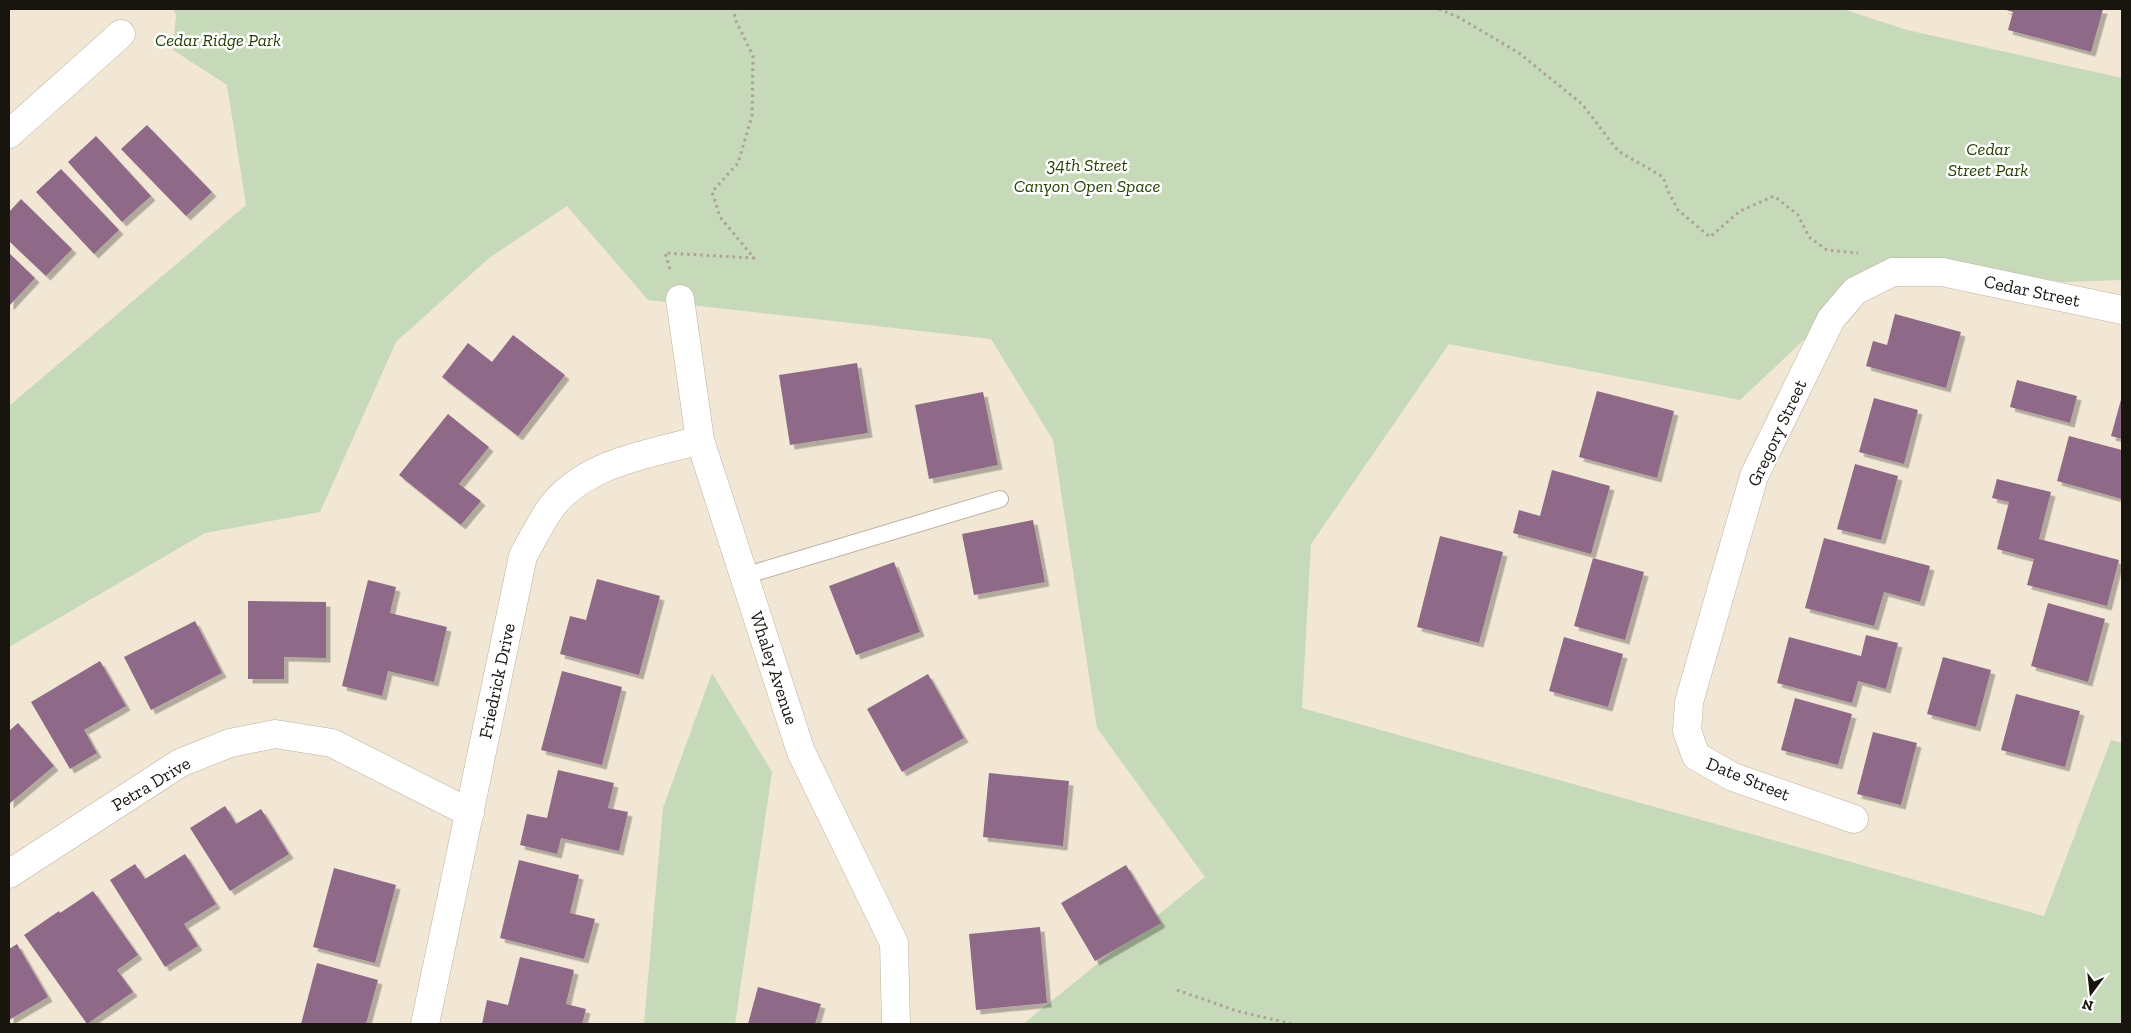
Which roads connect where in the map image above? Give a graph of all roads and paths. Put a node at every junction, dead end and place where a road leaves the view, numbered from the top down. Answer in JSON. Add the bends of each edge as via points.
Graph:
{"nodes":[{"id":1,"x":734,"y":9,"type":"edge"},
{"id":2,"x":1439,"y":9,"type":"edge"},
{"id":3,"x":121,"y":34,"type":"dead end"},
{"id":4,"x":9,"y":134,"type":"edge"},
{"id":5,"x":1942,"y":272,"type":"joint"},
{"id":6,"x":1882,"y":278,"type":"junction"},
{"id":7,"x":680,"y":300,"type":"joint"},
{"id":8,"x":2122,"y":310,"type":"edge"},
{"id":9,"x":700,"y":440,"type":"junction"},
{"id":10,"x":1000,"y":499,"type":"dead end"},
{"id":11,"x":744,"y":576,"type":"junction"},
{"id":12,"x":1689,"y":702,"type":"joint"},
{"id":13,"x":470,"y":813,"type":"junction"},
{"id":14,"x":1854,"y":819,"type":"dead end"},
{"id":15,"x":9,"y":874,"type":"edge"},
{"id":16,"x":1177,"y":990,"type":"dead end"},
{"id":17,"x":425,"y":1024,"type":"edge"},
{"id":18,"x":896,"y":1024,"type":"edge"},
{"id":19,"x":1292,"y":1024,"type":"edge"}],
"edges":[{"from":1,"to":7,"type":"path","via":[[735,19],[754,56],[752,116],[738,163],[712,192],[720,217],[754,258],[665,253]]},
{"from":2,"to":6,"type":"path","via":[[1519,53],[1582,104],[1618,151],[1663,177],[1678,210],[1710,237],[1740,211],[1774,196],[1798,215],[1809,237],[1827,250],[1859,253]]},
{"from":3,"to":4,"type":"street"},
{"from":5,"to":6,"type":"street","name":"Gregory Street","via":[[1893,272]]},
{"from":5,"to":8,"type":"street","name":"Cedar Street"},
{"from":6,"to":12,"type":"street","name":"Gregory Street","via":[[1855,291],[1831,319],[1754,476]]},
{"from":7,"to":9,"type":"street","name":"Whaley Avenue"},
{"from":9,"to":11,"type":"street","name":"Whaley Avenue"},
{"from":9,"to":13,"type":"street","name":"Friedrick Drive","via":[[605,467],[578,480],[551,508],[523,556]]},
{"from":10,"to":11,"type":"lane"},
{"from":11,"to":18,"type":"street","name":"Whaley Avenue","via":[[801,752],[894,943]]},
{"from":12,"to":14,"type":"street","name":"Date Street","via":[[1686,732],[1696,756],[1733,776]]},
{"from":13,"to":15,"type":"street","name":"Petra Drive","via":[[332,743],[275,734],[230,743],[180,763]]},
{"from":13,"to":17,"type":"street","name":"Friedrick Drive"},
{"from":16,"to":19,"type":"path","via":[[1237,1011]]}]}
